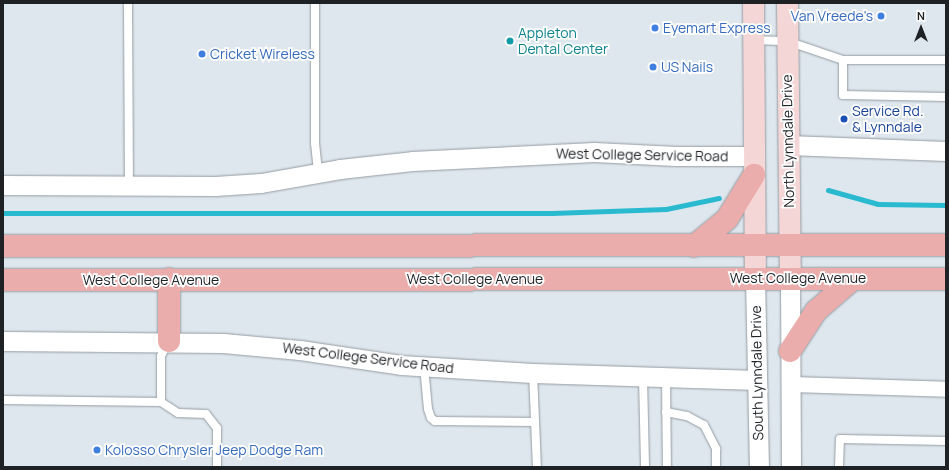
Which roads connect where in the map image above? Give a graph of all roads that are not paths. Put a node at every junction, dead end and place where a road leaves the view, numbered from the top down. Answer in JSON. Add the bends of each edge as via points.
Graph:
{"nodes":[{"id":1,"x":128,"y":3,"type":"edge"},
{"id":2,"x":315,"y":3,"type":"edge"},
{"id":3,"x":753,"y":3,"type":"edge"},
{"id":4,"x":787,"y":3,"type":"edge"},
{"id":5,"x":753,"y":40,"type":"junction"},
{"id":6,"x":787,"y":41,"type":"junction"},
{"id":7,"x":842,"y":60,"type":"junction"},
{"id":8,"x":946,"y":60,"type":"edge"},
{"id":9,"x":946,"y":97,"type":"edge"},
{"id":10,"x":788,"y":145,"type":"junction"},
{"id":11,"x":946,"y":151,"type":"edge"},
{"id":12,"x":755,"y":165,"type":"junction"},
{"id":13,"x":318,"y":173,"type":"junction"},
{"id":14,"x":3,"y":185,"type":"edge"},
{"id":15,"x":129,"y":186,"type":"junction"},
{"id":16,"x":946,"y":245,"type":"edge"},
{"id":17,"x":3,"y":246,"type":"edge"},
{"id":18,"x":694,"y":246,"type":"junction"},
{"id":19,"x":755,"y":246,"type":"junction"},
{"id":20,"x":790,"y":246,"type":"junction"},
{"id":21,"x":755,"y":278,"type":"junction"},
{"id":22,"x":169,"y":279,"type":"junction"},
{"id":23,"x":790,"y":279,"type":"junction"},
{"id":24,"x":853,"y":279,"type":"junction"},
{"id":25,"x":946,"y":279,"type":"edge"},
{"id":26,"x":3,"y":280,"type":"edge"},
{"id":27,"x":3,"y":340,"type":"edge"},
{"id":28,"x":169,"y":341,"type":"junction"},
{"id":29,"x":790,"y":352,"type":"junction"},
{"id":30,"x":424,"y":366,"type":"junction"},
{"id":31,"x":533,"y":373,"type":"junction"},
{"id":32,"x":643,"y":376,"type":"junction"},
{"id":33,"x":666,"y":378,"type":"junction"},
{"id":34,"x":757,"y":380,"type":"junction"},
{"id":35,"x":790,"y":384,"type":"junction"},
{"id":36,"x":946,"y":389,"type":"edge"},
{"id":37,"x":3,"y":400,"type":"edge"},
{"id":38,"x":161,"y":402,"type":"junction"},
{"id":39,"x":666,"y":412,"type":"junction"},
{"id":40,"x":535,"y":422,"type":"junction"},
{"id":41,"x":946,"y":441,"type":"edge"},
{"id":42,"x":217,"y":467,"type":"edge"},
{"id":43,"x":537,"y":467,"type":"edge"},
{"id":44,"x":645,"y":467,"type":"edge"},
{"id":45,"x":667,"y":467,"type":"edge"},
{"id":46,"x":716,"y":467,"type":"edge"},
{"id":47,"x":759,"y":467,"type":"edge"},
{"id":48,"x":791,"y":467,"type":"edge"},
{"id":49,"x":839,"y":467,"type":"edge"}],
"edges":[{"from":1,"to":15,"type":"lane"},
{"from":2,"to":13,"type":"lane","via":[[315,143]]},
{"from":3,"to":5,"type":"main road"},
{"from":4,"to":6,"type":"main road","name":"North Lynndale Drive"},
{"from":5,"to":6,"type":"lane"},
{"from":5,"to":12,"type":"main road"},
{"from":6,"to":7,"type":"lane"},
{"from":6,"to":10,"type":"main road","name":"North Lynndale Drive"},
{"from":7,"to":8,"type":"lane"},
{"from":7,"to":9,"type":"lane","via":[[843,95]]},
{"from":10,"to":11,"type":"street"},
{"from":10,"to":20,"type":"main road","name":"North Lynndale Drive"},
{"from":12,"to":13,"type":"street","name":"West College Service Road","via":[[676,156],[594,152],[412,161]]},
{"from":12,"to":18,"type":"main road","via":[[727,219]]},
{"from":12,"to":19,"type":"main road"},
{"from":13,"to":15,"type":"street","name":"West College Service Road","via":[[261,183]]},
{"from":14,"to":15,"type":"street","name":"West College Service Road"},
{"from":16,"to":20,"type":"main road"},
{"from":17,"to":18,"type":"main road"},
{"from":18,"to":19,"type":"main road"},
{"from":19,"to":20,"type":"main road"},
{"from":19,"to":21,"type":"main road"},
{"from":20,"to":23,"type":"main road","name":"North Lynndale Drive"},
{"from":21,"to":22,"type":"main road","name":"West College Avenue"},
{"from":21,"to":23,"type":"main road","name":"West College Avenue"},
{"from":21,"to":34,"type":"street","name":"South Lynndale Drive"},
{"from":22,"to":26,"type":"main road","name":"West College Avenue"},
{"from":22,"to":28,"type":"main road"},
{"from":23,"to":24,"type":"main road","name":"West College Avenue"},
{"from":23,"to":29,"type":"street"},
{"from":24,"to":25,"type":"main road","name":"West College Avenue"},
{"from":24,"to":29,"type":"main road","via":[[816,311]]},
{"from":27,"to":28,"type":"street","name":"West College Service Road"},
{"from":28,"to":30,"type":"street","name":"West College Service Road","via":[[260,345]]},
{"from":28,"to":38,"type":"lane","via":[[161,356]]},
{"from":29,"to":35,"type":"street"},
{"from":30,"to":31,"type":"street","name":"West College Service Road"},
{"from":30,"to":40,"type":"lane","via":[[428,409],[435,421]]},
{"from":31,"to":32,"type":"street","name":"West College Service Road"},
{"from":31,"to":40,"type":"lane"},
{"from":32,"to":33,"type":"street","name":"West College Service Road"},
{"from":32,"to":44,"type":"lane"},
{"from":33,"to":34,"type":"street","name":"West College Service Road"},
{"from":33,"to":39,"type":"lane"},
{"from":34,"to":47,"type":"street","name":"South Lynndale Drive"},
{"from":35,"to":36,"type":"street"},
{"from":35,"to":48,"type":"street"},
{"from":37,"to":38,"type":"lane"},
{"from":38,"to":42,"type":"lane","via":[[178,413],[206,414],[217,428]]},
{"from":39,"to":45,"type":"lane"},
{"from":39,"to":46,"type":"lane","via":[[687,416],[704,425],[716,449]]},
{"from":40,"to":43,"type":"lane"},
{"from":41,"to":49,"type":"lane","via":[[840,439]]}]}
